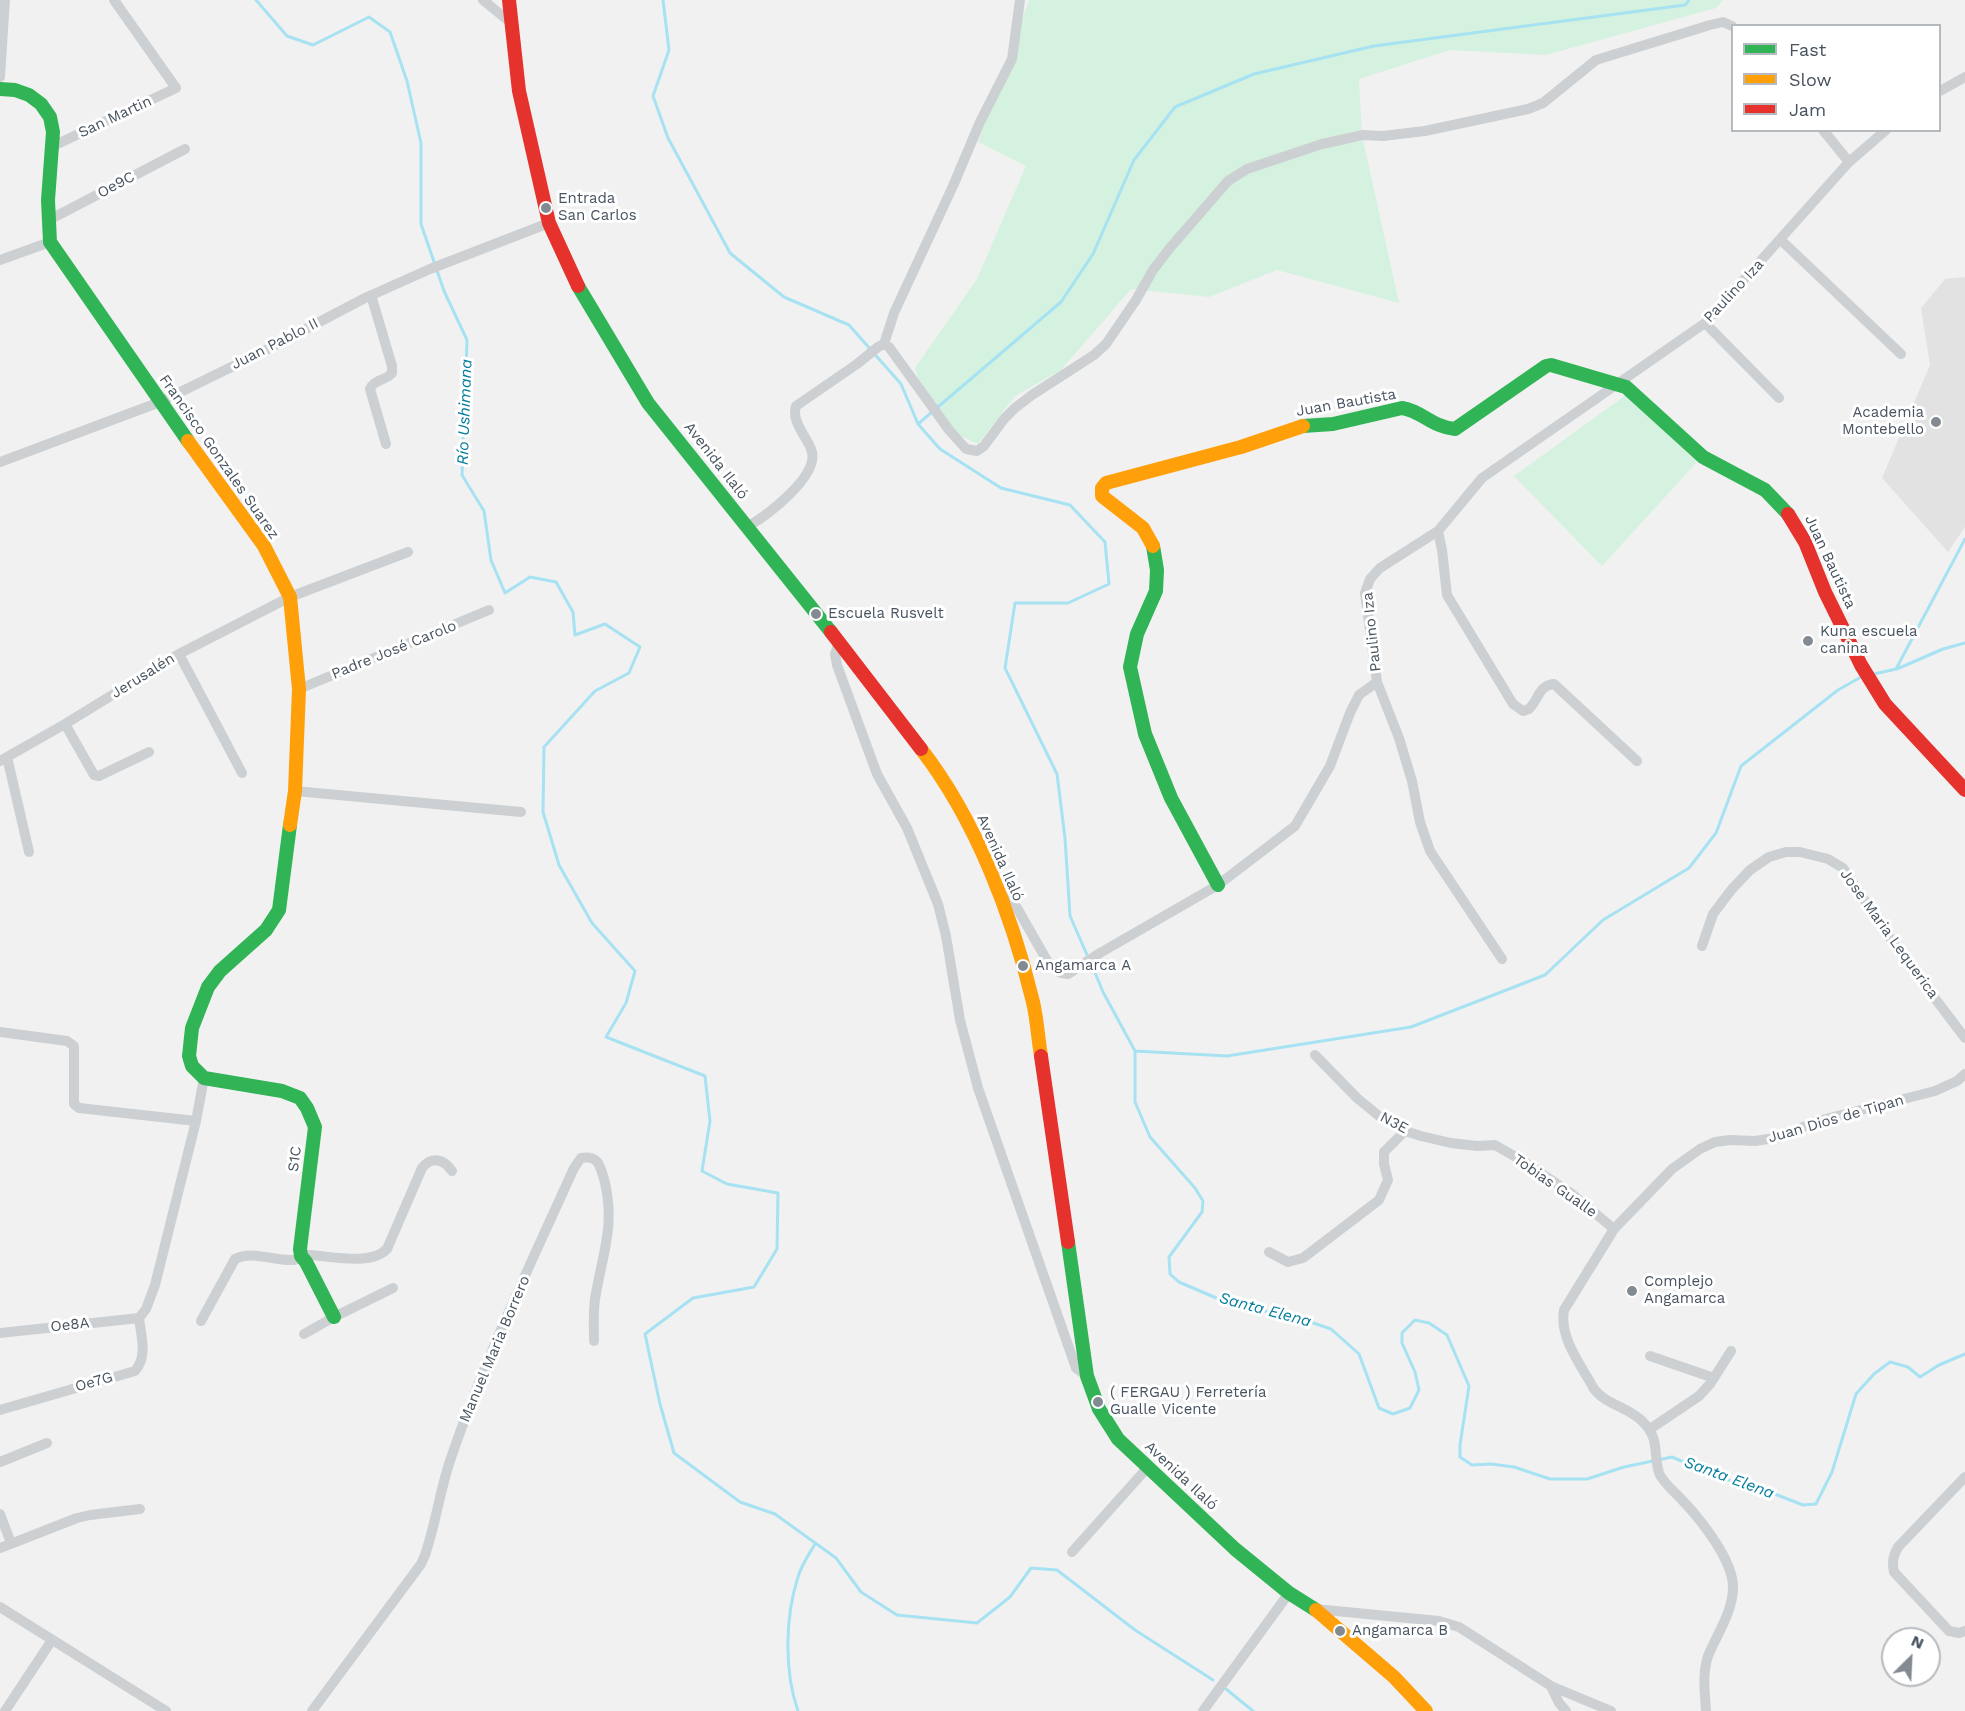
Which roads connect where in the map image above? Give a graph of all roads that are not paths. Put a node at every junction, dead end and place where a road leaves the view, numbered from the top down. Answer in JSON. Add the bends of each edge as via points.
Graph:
{"nodes":[{"id":1,"x":5,"y":0,"type":"edge"},
{"id":2,"x":114,"y":0,"type":"edge"},
{"id":3,"x":483,"y":0,"type":"edge"},
{"id":4,"x":509,"y":0,"type":"edge"},
{"id":5,"x":1020,"y":0,"type":"edge"},
{"id":6,"x":511,"y":23,"type":"junction"},
{"id":7,"x":1731,"y":26,"type":"edge"},
{"id":8,"x":0,"y":76,"type":"edge"},
{"id":9,"x":1965,"y":77,"type":"edge"},
{"id":10,"x":0,"y":89,"type":"edge"},
{"id":11,"x":1941,"y":90,"type":"edge"},
{"id":12,"x":1825,"y":132,"type":"edge"},
{"id":13,"x":1885,"y":132,"type":"edge"},
{"id":14,"x":53,"y":146,"type":"junction"},
{"id":15,"x":185,"y":149,"type":"dead end"},
{"id":16,"x":1849,"y":162,"type":"junction"},
{"id":17,"x":47,"y":221,"type":"junction"},
{"id":18,"x":549,"y":223,"type":"junction"},
{"id":19,"x":1781,"y":240,"type":"junction"},
{"id":20,"x":50,"y":242,"type":"junction"},
{"id":21,"x":0,"y":260,"type":"edge"},
{"id":22,"x":371,"y":296,"type":"junction"},
{"id":23,"x":1705,"y":323,"type":"junction"},
{"id":24,"x":881,"y":346,"type":"junction"},
{"id":25,"x":1900,"y":354,"type":"dead end"},
{"id":26,"x":1619,"y":383,"type":"junction"},
{"id":27,"x":1779,"y":398,"type":"dead end"},
{"id":28,"x":160,"y":402,"type":"junction"},
{"id":29,"x":386,"y":444,"type":"dead end"},
{"id":30,"x":0,"y":462,"type":"edge"},
{"id":31,"x":747,"y":527,"type":"junction"},
{"id":32,"x":1438,"y":531,"type":"junction"},
{"id":33,"x":408,"y":552,"type":"dead end"},
{"id":34,"x":290,"y":597,"type":"junction"},
{"id":35,"x":489,"y":610,"type":"dead end"},
{"id":36,"x":839,"y":642,"type":"junction"},
{"id":37,"x":179,"y":654,"type":"junction"},
{"id":38,"x":1377,"y":682,"type":"junction"},
{"id":39,"x":299,"y":689,"type":"junction"},
{"id":40,"x":64,"y":724,"type":"junction"},
{"id":41,"x":149,"y":752,"type":"dead end"},
{"id":42,"x":4,"y":759,"type":"edge"},
{"id":43,"x":1637,"y":761,"type":"dead end"},
{"id":44,"x":242,"y":773,"type":"dead end"},
{"id":45,"x":1965,"y":790,"type":"edge"},
{"id":46,"x":294,"y":791,"type":"junction"},
{"id":47,"x":521,"y":812,"type":"dead end"},
{"id":48,"x":29,"y":852,"type":"dead end"},
{"id":49,"x":1218,"y":885,"type":"junction"},
{"id":50,"x":999,"y":893,"type":"junction"},
{"id":51,"x":1702,"y":946,"type":"dead end"},
{"id":52,"x":1502,"y":959,"type":"dead end"},
{"id":53,"x":0,"y":1032,"type":"edge"},
{"id":54,"x":1965,"y":1038,"type":"edge"},
{"id":55,"x":1315,"y":1055,"type":"dead end"},
{"id":56,"x":1965,"y":1074,"type":"edge"},
{"id":57,"x":204,"y":1078,"type":"junction"},
{"id":58,"x":196,"y":1121,"type":"junction"},
{"id":59,"x":1405,"y":1131,"type":"junction"},
{"id":60,"x":1495,"y":1145,"type":"joint"},
{"id":61,"x":452,"y":1171,"type":"dead end"},
{"id":62,"x":1614,"y":1229,"type":"junction"},
{"id":63,"x":1269,"y":1252,"type":"dead end"},
{"id":64,"x":301,"y":1256,"type":"junction"},
{"id":65,"x":393,"y":1288,"type":"dead end"},
{"id":66,"x":334,"y":1317,"type":"junction"},
{"id":67,"x":139,"y":1318,"type":"junction"},
{"id":68,"x":201,"y":1321,"type":"dead end"},
{"id":69,"x":0,"y":1333,"type":"edge"},
{"id":70,"x":304,"y":1334,"type":"dead end"},
{"id":71,"x":594,"y":1341,"type":"dead end"},
{"id":72,"x":1731,"y":1351,"type":"dead end"},
{"id":73,"x":1650,"y":1356,"type":"dead end"},
{"id":74,"x":1087,"y":1376,"type":"junction"},
{"id":75,"x":1714,"y":1378,"type":"junction"},
{"id":76,"x":0,"y":1410,"type":"edge"},
{"id":77,"x":1650,"y":1429,"type":"junction"},
{"id":78,"x":47,"y":1443,"type":"dead end"},
{"id":79,"x":0,"y":1462,"type":"edge"},
{"id":80,"x":1148,"y":1467,"type":"junction"},
{"id":81,"x":1965,"y":1477,"type":"edge"},
{"id":82,"x":140,"y":1509,"type":"dead end"},
{"id":83,"x":0,"y":1514,"type":"edge"},
{"id":84,"x":12,"y":1543,"type":"junction"},
{"id":85,"x":0,"y":1548,"type":"edge"},
{"id":86,"x":1072,"y":1552,"type":"dead end"},
{"id":87,"x":1289,"y":1593,"type":"junction"},
{"id":88,"x":0,"y":1607,"type":"edge"},
{"id":89,"x":1315,"y":1609,"type":"junction"},
{"id":90,"x":1965,"y":1631,"type":"edge"},
{"id":91,"x":52,"y":1640,"type":"junction"},
{"id":92,"x":1551,"y":1686,"type":"junction"},
{"id":93,"x":4,"y":1711,"type":"edge"},
{"id":94,"x":166,"y":1711,"type":"edge"},
{"id":95,"x":312,"y":1711,"type":"edge"},
{"id":96,"x":1203,"y":1711,"type":"edge"},
{"id":97,"x":1426,"y":1711,"type":"edge"},
{"id":98,"x":1566,"y":1711,"type":"edge"},
{"id":99,"x":1611,"y":1711,"type":"edge"},
{"id":100,"x":1706,"y":1711,"type":"edge"}],
"edges":[{"from":1,"to":8,"type":"street"},
{"from":2,"to":14,"type":"street","name":"San Martin","via":[[176,88]]},
{"from":3,"to":6,"type":"street"},
{"from":4,"to":6,"type":"street","name":"Avenida Ilaló"},
{"from":5,"to":24,"type":"street","via":[[1012,59]]},
{"from":6,"to":18,"type":"street","name":"Avenida Ilaló","via":[[519,91]]},
{"from":7,"to":24,"type":"street","via":[[1724,22],[1710,25],[1596,60],[1543,103],[1528,109],[1425,131],[1362,135],[1247,169],[1228,181],[1164,256],[1106,344],[1015,408],[977,451],[966,449],[889,347]]},
{"from":9,"to":11,"type":"street"},
{"from":10,"to":14,"type":"street","name":"Francisco Gonzales Suarez","via":[[29,95],[42,105],[51,118]]},
{"from":12,"to":16,"type":"street"},
{"from":13,"to":16,"type":"street","name":"Paulino Iza"},
{"from":14,"to":17,"type":"street","name":"Francisco Gonzales Suarez"},
{"from":15,"to":17,"type":"street","name":"Oe9C"},
{"from":16,"to":19,"type":"street","name":"Paulino Iza"},
{"from":17,"to":20,"type":"street","name":"Francisco Gonzales Suarez"},
{"from":18,"to":22,"type":"street","name":"Juan Pablo II"},
{"from":18,"to":31,"type":"street","name":"Avenida Ilaló","via":[[583,297],[648,403]]},
{"from":19,"to":23,"type":"street","name":"Paulino Iza"},
{"from":19,"to":25,"type":"street"},
{"from":20,"to":21,"type":"street"},
{"from":20,"to":28,"type":"street","name":"Francisco Gonzales Suarez"},
{"from":22,"to":28,"type":"street","name":"Juan Pablo II"},
{"from":22,"to":29,"type":"street","via":[[392,366],[390,376],[370,389]]},
{"from":23,"to":26,"type":"street","name":"Paulino Iza"},
{"from":23,"to":27,"type":"street"},
{"from":24,"to":31,"type":"street","via":[[796,406],[796,420],[812,451],[811,466],[787,498]]},
{"from":26,"to":32,"type":"street","name":"Paulino Iza","via":[[1482,478]]},
{"from":26,"to":45,"type":"street","name":"Juan Bautista","via":[[1703,458],[1765,490],[1791,517],[1861,665],[1885,704]]},
{"from":26,"to":49,"type":"street","name":"Juan Bautista","via":[[1551,364],[1455,429],[1442,428],[1409,409],[1396,409],[1342,422],[1302,426],[1241,447],[1106,483],[1102,496],[1143,528],[1153,543],[1156,591],[1137,634],[1130,667],[1145,734],[1171,798]]},
{"from":28,"to":30,"type":"street","name":"Juan Pablo II"},
{"from":28,"to":34,"type":"street","name":"Francisco Gonzales Suarez","via":[[264,546]]},
{"from":31,"to":36,"type":"street","name":"Avenida Ilaló"},
{"from":32,"to":38,"type":"street","name":"Paulino Iza","via":[[1380,568],[1370,579],[1365,593]]},
{"from":32,"to":43,"type":"street","via":[[1447,595],[1513,704],[1523,711],[1529,709],[1546,684],[1554,684]]},
{"from":33,"to":34,"type":"street","name":"Jerusalén"},
{"from":34,"to":37,"type":"street","name":"Jerusalén"},
{"from":34,"to":39,"type":"street","name":"Francisco Gonzales Suarez"},
{"from":35,"to":39,"type":"street","name":"Padre José Carolo"},
{"from":36,"to":50,"type":"street","name":"Avenida Ilaló","via":[[939,772]]},
{"from":36,"to":74,"type":"street","via":[[837,665],[877,774],[908,828],[938,904],[960,1020],[978,1088],[1076,1368]]},
{"from":37,"to":40,"type":"street","name":"Jerusalén"},
{"from":37,"to":44,"type":"street"},
{"from":38,"to":49,"type":"street","name":"Paulino Iza","via":[[1359,695],[1330,766],[1295,826]]},
{"from":38,"to":52,"type":"street","via":[[1399,738],[1430,851]]},
{"from":39,"to":46,"type":"street","name":"Francisco Gonzales Suarez"},
{"from":40,"to":41,"type":"street","via":[[94,775]]},
{"from":40,"to":42,"type":"street","name":"Jerusalén"},
{"from":42,"to":48,"type":"street"},
{"from":46,"to":47,"type":"street"},
{"from":46,"to":57,"type":"street","name":"Francisco Gonzales Suarez","via":[[279,910],[257,940],[211,982],[198,1010],[188,1055],[190,1064]]},
{"from":49,"to":50,"type":"street","name":"Paulino Iza","via":[[1068,974],[1049,964],[1017,908]]},
{"from":50,"to":74,"type":"street","name":"Avenida Ilaló","via":[[1032,1003]]},
{"from":51,"to":54,"type":"street","name":"Jose Maria Lequerica","via":[[1713,914],[1750,870],[1769,857],[1786,852],[1828,859],[1843,868],[1896,947]]},
{"from":53,"to":58,"type":"street","via":[[72,1043],[74,1104],[79,1108]]},
{"from":55,"to":59,"type":"street","name":"N3E","via":[[1379,1116]]},
{"from":56,"to":62,"type":"street","name":"Juan Dios de Tipan","via":[[1935,1091],[1814,1122],[1780,1137],[1715,1142],[1672,1169]]},
{"from":57,"to":58,"type":"street"},
{"from":57,"to":64,"type":"street","name":"S1C","via":[[284,1091],[300,1099],[310,1113],[315,1127]]},
{"from":58,"to":67,"type":"street","via":[[155,1285]]},
{"from":59,"to":60,"type":"street","name":"N3E","via":[[1451,1143]]},
{"from":59,"to":63,"type":"street","via":[[1384,1152],[1389,1180],[1379,1200],[1303,1258],[1288,1262]]},
{"from":60,"to":62,"type":"street","name":"Tobias Gualle","via":[[1572,1194]]},
{"from":61,"to":64,"type":"street","via":[[438,1160],[422,1168],[387,1249],[378,1256]]},
{"from":62,"to":77,"type":"street","name":"Juan Dios de Tipan","via":[[1568,1302],[1564,1329],[1599,1395],[1631,1412]]},
{"from":64,"to":66,"type":"street"},
{"from":64,"to":68,"type":"street","via":[[294,1260],[244,1256],[235,1259]]},
{"from":65,"to":66,"type":"street"},
{"from":66,"to":70,"type":"street"},
{"from":67,"to":69,"type":"street","name":"Oe8A"},
{"from":67,"to":76,"type":"street","name":"Oe7G","via":[[143,1354],[135,1371]]},
{"from":71,"to":95,"type":"street","name":"Manuel Maria Borrero","via":[[594,1302],[609,1227],[608,1195],[600,1164],[586,1157],[574,1168],[493,1348],[451,1456],[421,1564]]},
{"from":72,"to":75,"type":"street"},
{"from":73,"to":75,"type":"street"},
{"from":74,"to":80,"type":"street","name":"Avenida Ilaló","via":[[1102,1418]]},
{"from":75,"to":77,"type":"street","via":[[1699,1396]]},
{"from":77,"to":100,"type":"street","via":[[1656,1441],[1659,1473],[1711,1537],[1733,1585],[1729,1608],[1705,1670]]},
{"from":78,"to":79,"type":"street"},
{"from":80,"to":86,"type":"street"},
{"from":80,"to":87,"type":"street","name":"Avenida Ilaló","via":[[1235,1549]]},
{"from":81,"to":90,"type":"street","via":[[1893,1555],[1894,1572],[1949,1631]]},
{"from":82,"to":84,"type":"street","via":[[84,1517]]},
{"from":83,"to":84,"type":"street"},
{"from":84,"to":85,"type":"street"},
{"from":87,"to":89,"type":"street","name":"Avenida Ilaló"},
{"from":87,"to":96,"type":"street"},
{"from":88,"to":91,"type":"street"},
{"from":89,"to":92,"type":"street","via":[[1439,1621],[1460,1627]]},
{"from":89,"to":97,"type":"street","name":"Avenida Ilaló","via":[[1394,1677]]},
{"from":91,"to":93,"type":"street"},
{"from":91,"to":94,"type":"street"},
{"from":92,"to":98,"type":"street"},
{"from":92,"to":99,"type":"street"}]}
